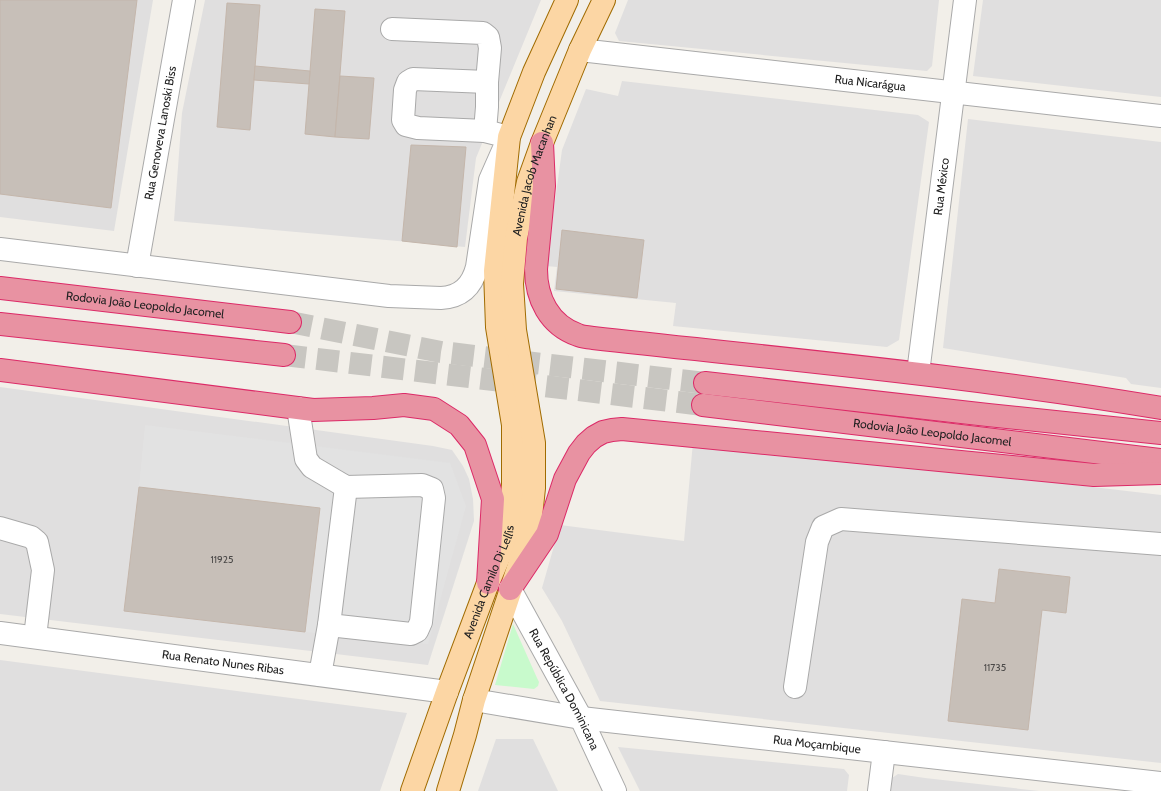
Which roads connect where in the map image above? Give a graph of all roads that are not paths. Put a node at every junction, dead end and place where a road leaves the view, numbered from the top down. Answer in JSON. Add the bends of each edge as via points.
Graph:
{"nodes":[{"id":1,"x":184,"y":0,"type":"edge"},
{"id":2,"x":567,"y":0,"type":"edge"},
{"id":3,"x":604,"y":0,"type":"edge"},
{"id":4,"x":965,"y":0,"type":"edge"},
{"id":5,"x":392,"y":29,"type":"dead end"},
{"id":6,"x":580,"y":50,"type":"junction"},
{"id":7,"x":487,"y":82,"type":"junction"},
{"id":8,"x":954,"y":92,"type":"junction"},
{"id":9,"x":1161,"y":116,"type":"edge"},
{"id":10,"x":485,"y":130,"type":"junction"},
{"id":11,"x":509,"y":137,"type":"junction"},
{"id":12,"x":542,"y":143,"type":"junction"},
{"id":13,"x":0,"y":249,"type":"edge"},
{"id":14,"x":137,"y":266,"type":"junction"},
{"id":15,"x":0,"y":288,"type":"edge"},
{"id":16,"x":290,"y":322,"type":"tunnel mouth"},
{"id":17,"x":0,"y":324,"type":"edge"},
{"id":18,"x":284,"y":355,"type":"tunnel mouth"},
{"id":19,"x":512,"y":363,"type":"junction"},
{"id":20,"x":0,"y":370,"type":"edge"},
{"id":21,"x":918,"y":373,"type":"junction"},
{"id":22,"x":705,"y":383,"type":"tunnel mouth"},
{"id":23,"x":703,"y":405,"type":"tunnel mouth"},
{"id":24,"x":298,"y":408,"type":"junction"},
{"id":25,"x":1161,"y":408,"type":"edge"},
{"id":26,"x":1161,"y":433,"type":"edge"},
{"id":27,"x":1161,"y":460,"type":"edge"},
{"id":28,"x":1161,"y":473,"type":"edge"},
{"id":29,"x":346,"y":487,"type":"junction"},
{"id":30,"x":0,"y":528,"type":"edge"},
{"id":31,"x":1161,"y":544,"type":"edge"},
{"id":32,"x":488,"y":583,"type":"junction"},
{"id":33,"x":510,"y":589,"type":"junction"},
{"id":34,"x":329,"y":625,"type":"junction"},
{"id":35,"x":0,"y":633,"type":"edge"},
{"id":36,"x":35,"y":638,"type":"junction"},
{"id":37,"x":320,"y":676,"type":"junction"},
{"id":38,"x":795,"y":687,"type":"dead end"},
{"id":39,"x":446,"y":692,"type":"junction"},
{"id":40,"x":474,"y":700,"type":"junction"},
{"id":41,"x":581,"y":718,"type":"junction"},
{"id":42,"x":884,"y":752,"type":"junction"},
{"id":43,"x":1161,"y":783,"type":"edge"},
{"id":44,"x":412,"y":791,"type":"edge"},
{"id":45,"x":448,"y":791,"type":"edge"},
{"id":46,"x":614,"y":791,"type":"edge"},
{"id":47,"x":879,"y":791,"type":"edge"}],
"edges":[{"from":1,"to":14,"type":"street","name":"Rua Genoveva Lanoski Biss"},
{"from":2,"to":11,"type":"main road","name":"Avenida Jacob Macanhan","via":[[534,72]]},
{"from":3,"to":6,"type":"main road","name":"Avenida Jacob Macanhan"},
{"from":4,"to":8,"type":"street","name":"Rua México"},
{"from":5,"to":7,"type":"street","via":[[483,33],[488,37],[490,48]]},
{"from":6,"to":8,"type":"street","name":"Rua Nicarágua"},
{"from":6,"to":12,"type":"main road","name":"Avenida Jacob Macanhan"},
{"from":7,"to":10,"type":"street"},
{"from":7,"to":10,"type":"street","via":[[413,79],[408,82],[405,90],[403,120],[406,125],[418,128]]},
{"from":8,"to":9,"type":"street","name":"Rua Nicarágua"},
{"from":8,"to":21,"type":"street","name":"Rua México"},
{"from":10,"to":11,"type":"street"},
{"from":11,"to":14,"type":"street","via":[[490,180],[474,276],[463,291],[449,298],[389,296]]},
{"from":11,"to":19,"type":"main road","name":"Avenida Jacob Macanhan","via":[[495,271],[497,327]]},
{"from":12,"to":19,"type":"main road","name":"Avenida Jacob Macanhan","via":[[528,182],[516,245],[512,284],[515,330]]},
{"from":12,"to":21,"type":"highway","via":[[544,186],[536,280],[541,301],[555,321],[566,329],[593,338]]},
{"from":13,"to":14,"type":"street"},
{"from":15,"to":16,"type":"highway","name":"Rodovia João Leopoldo Jacomel"},
{"from":17,"to":18,"type":"highway"},
{"from":19,"to":32,"type":"main road","name":"Avenida Camilo Di Lellis","via":[[513,484],[509,534]]},
{"from":19,"to":33,"type":"main road","name":"Avenida Camilo Di Lellis","via":[[534,443],[534,488],[529,535]]},
{"from":20,"to":24,"type":"highway"},
{"from":21,"to":25,"type":"highway"},
{"from":22,"to":26,"type":"highway","name":"Rodovia João Leopoldo Jacomel"},
{"from":23,"to":27,"type":"highway","name":"Rodovia João Leopoldo Jacomel"},
{"from":24,"to":29,"type":"street","via":[[306,459],[312,467]]},
{"from":24,"to":32,"type":"highway","via":[[313,410],[404,405],[434,409],[459,425],[475,445],[494,499]]},
{"from":28,"to":33,"type":"highway","via":[[1094,475],[612,430],[594,436],[579,453],[565,479],[547,534]]},
{"from":29,"to":34,"type":"street"},
{"from":29,"to":34,"type":"street","via":[[422,485],[432,489],[434,498],[421,622],[417,631],[411,634]]},
{"from":30,"to":36,"type":"street","via":[[31,537],[37,542],[43,570]]},
{"from":31,"to":38,"type":"street","via":[[842,519],[823,527],[816,542]]},
{"from":32,"to":39,"type":"main road","name":"Avenida Camilo Di Lellis"},
{"from":33,"to":40,"type":"main road","name":"Avenida Camilo Di Lellis"},
{"from":33,"to":41,"type":"street","name":"Rua República Dominicana"},
{"from":34,"to":37,"type":"street"},
{"from":35,"to":36,"type":"street","name":"Rua Renato Nunes Ribas"},
{"from":36,"to":37,"type":"street","name":"Rua Renato Nunes Ribas"},
{"from":37,"to":39,"type":"street","name":"Rua Renato Nunes Ribas"},
{"from":39,"to":44,"type":"main road","name":"Avenida Camilo Di Lellis"},
{"from":40,"to":41,"type":"street","name":"Rua Moçambique"},
{"from":40,"to":45,"type":"main road","name":"Avenida Camilo Di Lellis"},
{"from":41,"to":42,"type":"street","name":"Rua Moçambique"},
{"from":41,"to":46,"type":"street","name":"Rua República Dominicana"},
{"from":42,"to":43,"type":"street","name":"Rua Moçambique"},
{"from":42,"to":47,"type":"street"}]}
